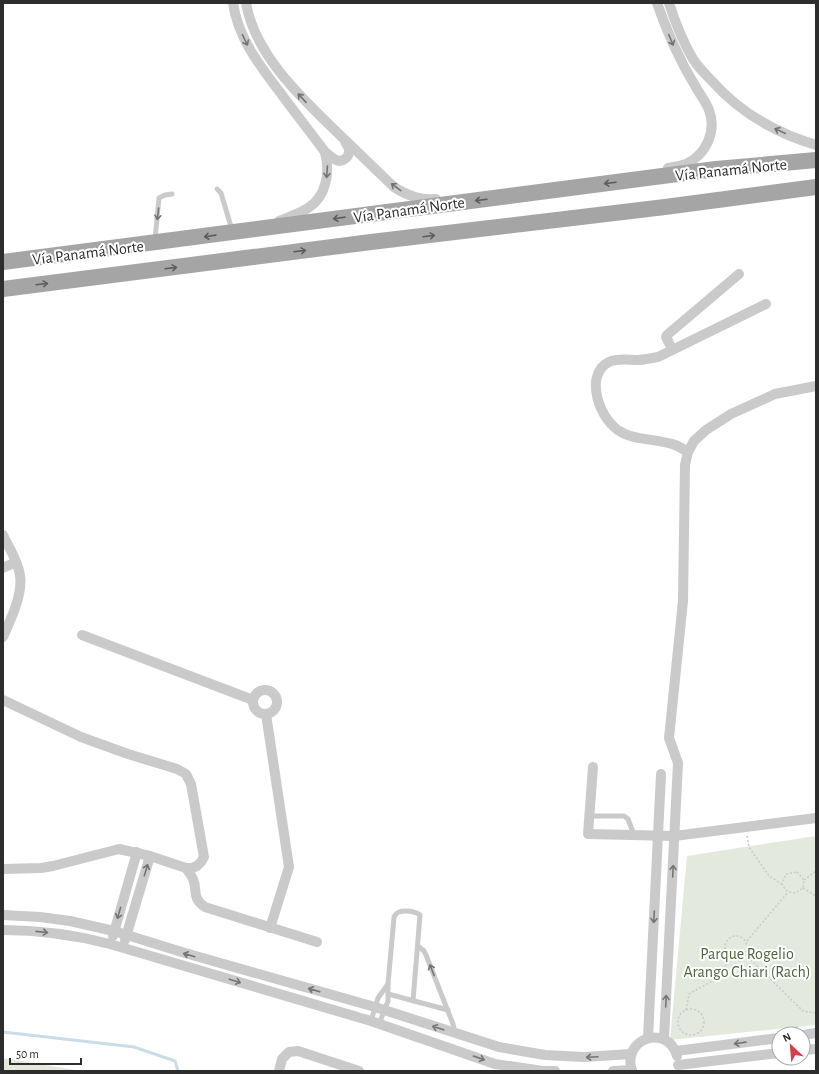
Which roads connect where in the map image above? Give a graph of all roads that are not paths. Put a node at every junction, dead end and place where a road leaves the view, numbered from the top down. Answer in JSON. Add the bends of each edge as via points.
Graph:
{"nodes":[{"id":1,"x":233,"y":3,"type":"edge"},
{"id":2,"x":246,"y":3,"type":"edge"},
{"id":3,"x":657,"y":3,"type":"edge"},
{"id":4,"x":669,"y":3,"type":"edge"},
{"id":5,"x":264,"y":48,"type":"junction"},
{"id":6,"x":254,"y":56,"type":"junction"},
{"id":7,"x":344,"y":138,"type":"junction"},
{"id":8,"x":816,"y":145,"type":"edge"},
{"id":9,"x":325,"y":152,"type":"junction"},
{"id":10,"x":816,"y":160,"type":"edge"},
{"id":11,"x":639,"y":179,"type":"junction"},
{"id":12,"x":816,"y":187,"type":"edge"},
{"id":13,"x":217,"y":189,"type":"dead end"},
{"id":14,"x":172,"y":194,"type":"dead end"},
{"id":15,"x":460,"y":202,"type":"junction"},
{"id":16,"x":261,"y":229,"type":"junction"},
{"id":17,"x":233,"y":232,"type":"junction"},
{"id":18,"x":154,"y":243,"type":"junction"},
{"id":19,"x":3,"y":262,"type":"edge"},
{"id":20,"x":739,"y":274,"type":"dead end"},
{"id":21,"x":3,"y":289,"type":"edge"},
{"id":22,"x":766,"y":304,"type":"dead end"},
{"id":23,"x":672,"y":349,"type":"junction"},
{"id":24,"x":816,"y":386,"type":"edge"},
{"id":25,"x":688,"y":452,"type":"junction"},
{"id":26,"x":3,"y":535,"type":"edge"},
{"id":27,"x":16,"y":562,"type":"junction"},
{"id":28,"x":3,"y":568,"type":"edge"},
{"id":29,"x":82,"y":635,"type":"dead end"},
{"id":30,"x":3,"y":637,"type":"edge"},
{"id":31,"x":3,"y":700,"type":"edge"},
{"id":32,"x":253,"y":700,"type":"junction"},
{"id":33,"x":266,"y":714,"type":"junction"},
{"id":34,"x":593,"y":767,"type":"dead end"},
{"id":35,"x":661,"y":774,"type":"dead end"},
{"id":36,"x":590,"y":816,"type":"junction"},
{"id":37,"x":816,"y":818,"type":"edge"},
{"id":38,"x":634,"y":836,"type":"junction"},
{"id":39,"x":658,"y":836,"type":"junction"},
{"id":40,"x":674,"y":836,"type":"junction"},
{"id":41,"x":137,"y":852,"type":"junction"},
{"id":42,"x":150,"y":856,"type":"junction"},
{"id":43,"x":3,"y":868,"type":"edge"},
{"id":44,"x":186,"y":868,"type":"junction"},
{"id":45,"x":3,"y":915,"type":"edge"},
{"id":46,"x":270,"y":928,"type":"junction"},
{"id":47,"x":3,"y":930,"type":"edge"},
{"id":48,"x":114,"y":931,"type":"junction"},
{"id":49,"x":126,"y":935,"type":"junction"},
{"id":50,"x":317,"y":942,"type":"dead end"},
{"id":51,"x":110,"y":944,"type":"junction"},
{"id":52,"x":418,"y":946,"type":"junction"},
{"id":53,"x":123,"y":947,"type":"junction"},
{"id":54,"x":388,"y":984,"type":"junction"},
{"id":55,"x":388,"y":994,"type":"junction"},
{"id":56,"x":413,"y":1001,"type":"junction"},
{"id":57,"x":380,"y":1009,"type":"junction"},
{"id":58,"x":448,"y":1010,"type":"junction"},
{"id":59,"x":375,"y":1022,"type":"junction"},
{"id":60,"x":455,"y":1033,"type":"junction"},
{"id":61,"x":648,"y":1038,"type":"junction"},
{"id":62,"x":771,"y":1039,"type":"edge"},
{"id":63,"x":664,"y":1040,"type":"junction"},
{"id":64,"x":676,"y":1051,"type":"junction"},
{"id":65,"x":631,"y":1054,"type":"junction"},
{"id":66,"x":771,"y":1054,"type":"edge"},
{"id":67,"x":677,"y":1068,"type":"edge"},
{"id":68,"x":355,"y":1070,"type":"edge"},
{"id":69,"x":279,"y":1071,"type":"edge"},
{"id":70,"x":555,"y":1071,"type":"edge"},
{"id":71,"x":613,"y":1071,"type":"edge"},
{"id":72,"x":632,"y":1071,"type":"edge"}],
"edges":[{"from":1,"to":6,"type":"street","one_way":true,"via":[[240,29]]},
{"from":2,"to":5,"type":"street","via":[[250,22]]},
{"from":3,"to":11,"type":"street","one_way":true,"via":[[672,43],[707,104],[712,126],[705,148],[696,158],[684,165],[650,172]]},
{"from":8,"to":4,"type":"street","one_way":true,"via":[[788,135],[759,120],[717,87],[694,60],[681,36]]},
{"from":5,"to":6,"type":"street"},
{"from":7,"to":5,"type":"street","one_way":true,"via":[[292,88]]},
{"from":6,"to":9,"type":"street"},
{"from":7,"to":9,"type":"street","via":[[349,150],[344,160],[338,160]]},
{"from":15,"to":7,"type":"street","one_way":true,"via":[[449,198],[429,200],[409,196],[388,181]]},
{"from":9,"to":16,"type":"street","one_way":true,"via":[[328,167],[326,183],[314,203]]},
{"from":10,"to":11,"type":"main road","name":"Vía Panamá Norte"},
{"from":11,"to":15,"type":"main road","name":"Vía Panamá Norte","one_way":true},
{"from":21,"to":12,"type":"main road","name":"Vía Panamá Norte","one_way":true,"via":[[665,208]]},
{"from":13,"to":17,"type":"lane","via":[[221,194]]},
{"from":14,"to":18,"type":"lane","one_way":true,"via":[[159,198]]},
{"from":15,"to":16,"type":"main road","name":"Vía Panamá Norte","one_way":true},
{"from":16,"to":17,"type":"main road","name":"Vía Panamá Norte"},
{"from":17,"to":18,"type":"main road","name":"Vía Panamá Norte","one_way":true},
{"from":18,"to":19,"type":"main road","name":"Vía Panamá Norte"},
{"from":20,"to":23,"type":"street","via":[[667,335],[666,340]]},
{"from":22,"to":23,"type":"street"},
{"from":23,"to":25,"type":"street","via":[[647,359],[610,362],[602,368],[596,378],[596,391],[603,412],[611,424],[621,432],[672,444]]},
{"from":24,"to":25,"type":"street","via":[[775,394],[731,414],[706,430],[694,441]]},
{"from":25,"to":40,"type":"street","via":[[685,465],[683,601],[669,738],[678,763]]},
{"from":26,"to":27,"type":"street"},
{"from":27,"to":28,"type":"street"},
{"from":27,"to":30,"type":"street","via":[[20,576],[19,594]]},
{"from":29,"to":32,"type":"street"},
{"from":31,"to":44,"type":"street","via":[[81,737],[186,774],[191,784],[204,857],[197,866]]},
{"from":32,"to":33,"type":"street","via":[[257,712]]},
{"from":32,"to":33,"type":"street","via":[[265,690],[274,694],[277,704],[275,709]]},
{"from":33,"to":46,"type":"street","via":[[289,867]]},
{"from":34,"to":36,"type":"street"},
{"from":35,"to":39,"type":"street"},
{"from":36,"to":38,"type":"lane","via":[[624,816],[628,819]]},
{"from":36,"to":38,"type":"street","via":[[588,834]]},
{"from":37,"to":40,"type":"street"},
{"from":38,"to":39,"type":"street"},
{"from":39,"to":40,"type":"street"},
{"from":39,"to":61,"type":"street","one_way":true},
{"from":63,"to":40,"type":"street","one_way":true},
{"from":41,"to":42,"type":"street"},
{"from":41,"to":43,"type":"street","via":[[119,849],[41,868]]},
{"from":41,"to":48,"type":"street","one_way":true},
{"from":42,"to":44,"type":"street"},
{"from":49,"to":42,"type":"street","one_way":true},
{"from":44,"to":46,"type":"street","via":[[193,878],[199,903]]},
{"from":45,"to":48,"type":"street","via":[[70,921]]},
{"from":46,"to":50,"type":"street"},
{"from":47,"to":51,"type":"street","one_way":true,"via":[[69,935]]},
{"from":48,"to":49,"type":"street"},
{"from":48,"to":51,"type":"street"},
{"from":49,"to":53,"type":"street"},
{"from":57,"to":49,"type":"street","one_way":true},
{"from":51,"to":53,"type":"street"},
{"from":52,"to":54,"type":"lane","via":[[420,915],[417,912],[396,913]]},
{"from":52,"to":56,"type":"lane"},
{"from":58,"to":52,"type":"lane","one_way":true,"via":[[424,951]]},
{"from":53,"to":59,"type":"street","one_way":true},
{"from":54,"to":55,"type":"lane"},
{"from":54,"to":57,"type":"lane","via":[[378,998]]},
{"from":55,"to":56,"type":"lane"},
{"from":55,"to":57,"type":"lane","via":[[388,1001]]},
{"from":56,"to":58,"type":"lane"},
{"from":57,"to":59,"type":"lane"},
{"from":57,"to":59,"type":"lane"},
{"from":60,"to":57,"type":"street","one_way":true},
{"from":58,"to":60,"type":"lane"},
{"from":59,"to":70,"type":"street","one_way":true,"via":[[495,1064]]},
{"from":65,"to":60,"type":"street","one_way":true,"via":[[545,1056],[499,1047]]},
{"from":61,"to":63,"type":"street"},
{"from":61,"to":65,"type":"street","via":[[635,1047]]},
{"from":62,"to":64,"type":"street","one_way":true},
{"from":63,"to":64,"type":"street"},
{"from":64,"to":67,"type":"street"},
{"from":65,"to":72,"type":"street"},
{"from":66,"to":67,"type":"street"},
{"from":68,"to":69,"type":"street","via":[[298,1051],[289,1052],[282,1059]]},
{"from":71,"to":72,"type":"street"}]}
